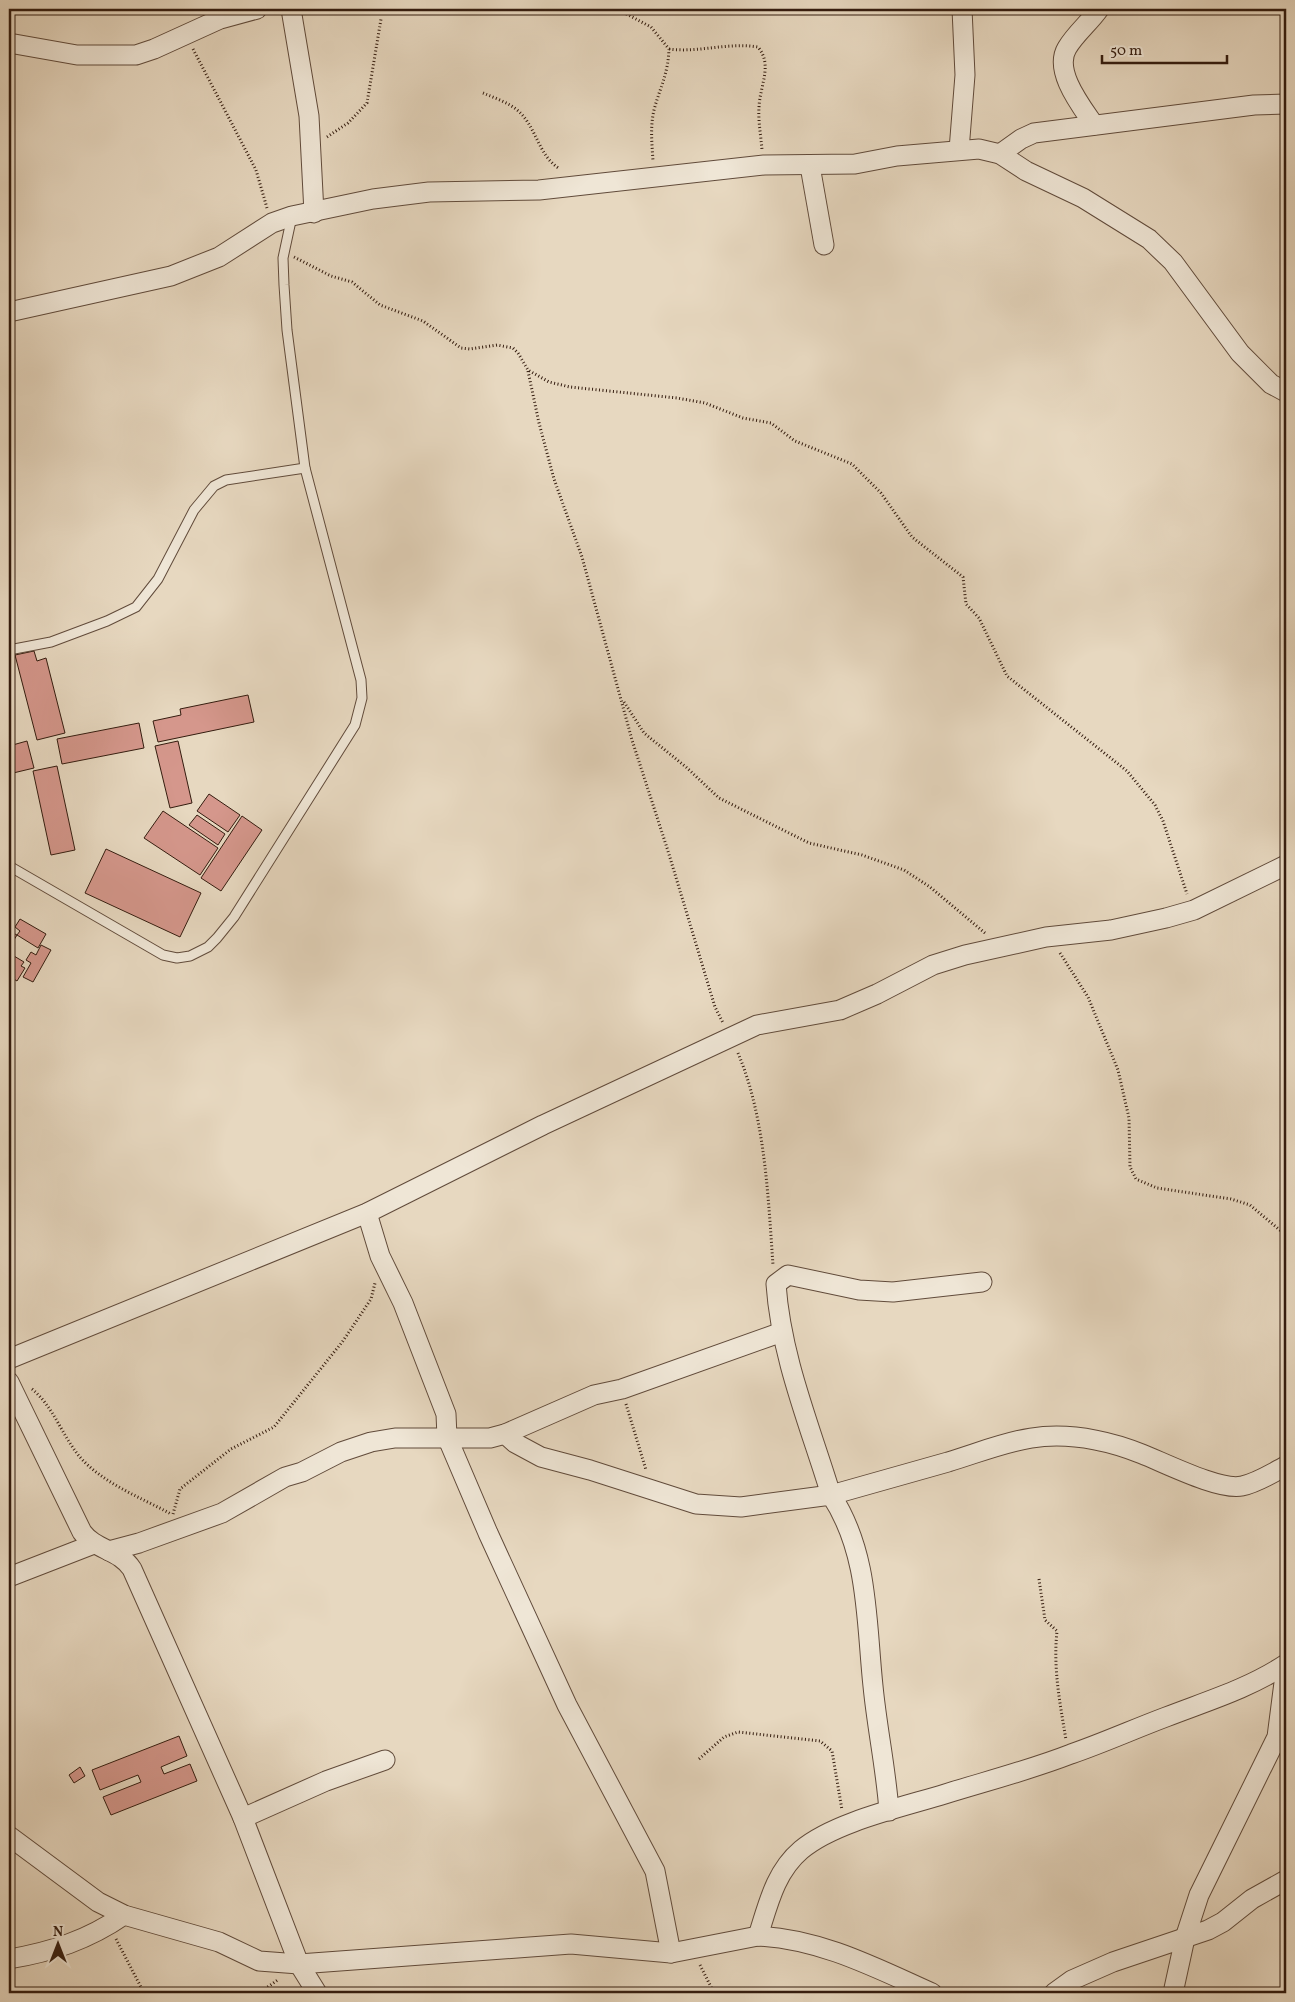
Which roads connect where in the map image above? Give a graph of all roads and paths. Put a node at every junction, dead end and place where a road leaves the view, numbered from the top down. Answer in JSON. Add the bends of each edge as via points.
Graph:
{"nodes":[{"id":1,"x":257,"y":9,"type":"edge"},
{"id":2,"x":291,"y":9,"type":"edge"},
{"id":3,"x":617,"y":9,"type":"edge"},
{"id":4,"x":962,"y":9,"type":"edge"},
{"id":5,"x":1099,"y":9,"type":"edge"},
{"id":6,"x":381,"y":19,"type":"dead end"},
{"id":7,"x":186,"y":33,"type":"junction"},
{"id":8,"x":9,"y":43,"type":"edge"},
{"id":9,"x":669,"y":49,"type":"junction"},
{"id":10,"x":483,"y":93,"type":"dead end"},
{"id":11,"x":1286,"y":104,"type":"edge"},
{"id":12,"x":1094,"y":126,"type":"junction"},
{"id":13,"x":310,"y":145,"type":"junction"},
{"id":14,"x":959,"y":150,"type":"junction"},
{"id":15,"x":1000,"y":154,"type":"junction"},
{"id":16,"x":764,"y":166,"type":"junction"},
{"id":17,"x":810,"y":166,"type":"junction"},
{"id":18,"x":563,"y":171,"type":"dead end"},
{"id":19,"x":655,"y":178,"type":"junction"},
{"id":20,"x":314,"y":213,"type":"junction"},
{"id":21,"x":292,"y":216,"type":"junction"},
{"id":22,"x":272,"y":223,"type":"junction"},
{"id":23,"x":824,"y":245,"type":"dead end"},
{"id":24,"x":285,"y":252,"type":"junction"},
{"id":25,"x":9,"y":312,"type":"edge"},
{"id":26,"x":528,"y":370,"type":"junction"},
{"id":27,"x":1286,"y":392,"type":"edge"},
{"id":28,"x":305,"y":468,"type":"junction"},
{"id":29,"x":9,"y":650,"type":"edge"},
{"id":30,"x":621,"y":697,"type":"junction"},
{"id":31,"x":1286,"y":864,"type":"edge"},
{"id":32,"x":9,"y":866,"type":"edge"},
{"id":33,"x":1194,"y":910,"type":"junction"},
{"id":34,"x":1046,"y":938,"type":"junction"},
{"id":35,"x":1000,"y":946,"type":"junction"},
{"id":36,"x":731,"y":1037,"type":"junction"},
{"id":37,"x":367,"y":1213,"type":"junction"},
{"id":38,"x":1286,"y":1248,"type":"edge"},
{"id":39,"x":380,"y":1256,"type":"junction"},
{"id":40,"x":982,"y":1282,"type":"dead end"},
{"id":41,"x":776,"y":1284,"type":"junction"},
{"id":42,"x":782,"y":1332,"type":"junction"},
{"id":43,"x":9,"y":1359,"type":"edge"},
{"id":44,"x":18,"y":1384,"type":"edge"},
{"id":45,"x":622,"y":1389,"type":"junction"},
{"id":46,"x":505,"y":1434,"type":"junction"},
{"id":47,"x":448,"y":1437,"type":"junction"},
{"id":48,"x":1286,"y":1466,"type":"edge"},
{"id":49,"x":652,"y":1490,"type":"junction"},
{"id":50,"x":831,"y":1495,"type":"junction"},
{"id":51,"x":173,"y":1514,"type":"junction"},
{"id":52,"x":189,"y":1524,"type":"junction"},
{"id":53,"x":102,"y":1547,"type":"junction"},
{"id":54,"x":9,"y":1577,"type":"edge"},
{"id":55,"x":1039,"y":1579,"type":"dead end"},
{"id":56,"x":1286,"y":1666,"type":"edge"},
{"id":57,"x":1069,"y":1755,"type":"junction"},
{"id":58,"x":699,"y":1759,"type":"dead end"},
{"id":59,"x":385,"y":1760,"type":"dead end"},
{"id":60,"x":889,"y":1811,"type":"junction"},
{"id":61,"x":243,"y":1818,"type":"junction"},
{"id":62,"x":844,"y":1825,"type":"junction"},
{"id":63,"x":9,"y":1836,"type":"edge"},
{"id":64,"x":1286,"y":1880,"type":"edge"},
{"id":65,"x":117,"y":1920,"type":"junction"},
{"id":66,"x":758,"y":1936,"type":"junction"},
{"id":67,"x":1185,"y":1938,"type":"junction"},
{"id":68,"x":691,"y":1948,"type":"junction"},
{"id":69,"x":671,"y":1953,"type":"junction"},
{"id":70,"x":9,"y":1959,"type":"edge"},
{"id":71,"x":299,"y":1964,"type":"junction"},
{"id":72,"x":144,"y":1993,"type":"edge"},
{"id":73,"x":317,"y":1993,"type":"edge"},
{"id":74,"x":714,"y":1993,"type":"edge"},
{"id":75,"x":932,"y":1993,"type":"edge"},
{"id":76,"x":1054,"y":1993,"type":"edge"},
{"id":77,"x":1173,"y":1993,"type":"edge"}],
"edges":[{"from":1,"to":7,"type":"street"},
{"from":2,"to":13,"type":"street","via":[[309,116]]},
{"from":3,"to":9,"type":"path","via":[[651,27]]},
{"from":4,"to":14,"type":"street","via":[[965,75]]},
{"from":5,"to":12,"type":"street","via":[[1066,48],[1064,66],[1069,86]]},
{"from":6,"to":13,"type":"path","via":[[367,103],[348,123]]},
{"from":7,"to":8,"type":"street","via":[[154,49],[128,56],[57,53]]},
{"from":7,"to":22,"type":"path","via":[[256,170]]},
{"from":9,"to":16,"type":"path","via":[[703,51],[742,44],[758,47],[764,54],[766,70],[759,107]]},
{"from":9,"to":19,"type":"path","via":[[666,79],[654,110],[651,134]]},
{"from":10,"to":18,"type":"path","via":[[511,105],[524,117],[548,158]]},
{"from":11,"to":12,"type":"street","via":[[1254,104]]},
{"from":12,"to":15,"type":"street","via":[[1034,133]]},
{"from":13,"to":20,"type":"street"},
{"from":14,"to":15,"type":"street","via":[[979,149]]},
{"from":14,"to":17,"type":"street","via":[[855,164]]},
{"from":15,"to":27,"type":"street","via":[[1026,171],[1083,198],[1157,245],[1240,353],[1272,384]]},
{"from":16,"to":17,"type":"street"},
{"from":16,"to":19,"type":"street"},
{"from":17,"to":23,"type":"street"},
{"from":19,"to":20,"type":"street","via":[[538,190],[429,192],[373,199]]},
{"from":20,"to":21,"type":"street"},
{"from":21,"to":22,"type":"street"},
{"from":21,"to":24,"type":"lane"},
{"from":22,"to":25,"type":"street","via":[[219,257],[171,276]]},
{"from":24,"to":26,"type":"path","via":[[331,276],[352,282],[380,305],[423,321],[461,348],[497,345],[512,348]]},
{"from":24,"to":28,"type":"lane","via":[[287,323]]},
{"from":26,"to":30,"type":"path","via":[[550,462],[582,557]]},
{"from":26,"to":33,"type":"path","via":[[549,382],[570,387],[705,404],[743,418],[771,422],[795,441],[852,464],[881,493],[912,537],[963,577],[966,604],[979,618],[1007,676],[1128,771],[1142,787],[1163,821],[1182,884]]},
{"from":28,"to":29,"type":"lane","via":[[226,480],[214,486],[194,510],[158,579],[136,607],[51,642]]},
{"from":28,"to":32,"type":"lane","via":[[357,659],[362,698],[354,725],[342,746],[234,917],[208,947],[190,956],[171,957],[154,951]]},
{"from":30,"to":35,"type":"path","via":[[644,733],[719,798],[809,843],[862,855],[904,870],[930,887]]},
{"from":30,"to":36,"type":"path","via":[[715,1007]]},
{"from":31,"to":33,"type":"street"},
{"from":33,"to":34,"type":"street","via":[[1111,930]]},
{"from":34,"to":35,"type":"street"},
{"from":34,"to":38,"type":"path","via":[[1069,964],[1088,997],[1118,1070],[1129,1118],[1130,1167],[1136,1179],[1156,1188],[1231,1199],[1250,1205],[1280,1231]]},
{"from":35,"to":36,"type":"street","via":[[933,964],[840,1010],[757,1026]]},
{"from":36,"to":37,"type":"street","via":[[543,1125]]},
{"from":36,"to":41,"type":"path","via":[[754,1096],[771,1214]]},
{"from":37,"to":39,"type":"street"},
{"from":37,"to":43,"type":"street"},
{"from":39,"to":47,"type":"street","via":[[403,1303],[446,1414]]},
{"from":39,"to":51,"type":"path","via":[[371,1299],[320,1373],[274,1427],[231,1449],[180,1489]]},
{"from":40,"to":41,"type":"street","via":[[893,1292],[824,1284],[788,1275]]},
{"from":41,"to":42,"type":"street"},
{"from":42,"to":45,"type":"street"},
{"from":42,"to":50,"type":"street"},
{"from":44,"to":51,"type":"path","via":[[47,1406],[80,1457],[98,1473]]},
{"from":44,"to":53,"type":"street","via":[[82,1532]]},
{"from":45,"to":46,"type":"street","via":[[594,1395]]},
{"from":45,"to":49,"type":"path"},
{"from":46,"to":47,"type":"street","via":[[490,1438]]},
{"from":46,"to":49,"type":"street","via":[[541,1456]]},
{"from":47,"to":52,"type":"street","via":[[395,1438],[341,1452],[285,1477],[222,1513]]},
{"from":47,"to":69,"type":"street","via":[[566,1705],[655,1870]]},
{"from":48,"to":50,"type":"street","via":[[1256,1482],[1236,1487],[1202,1478],[1116,1445],[1079,1437],[1045,1435],[1022,1438]]},
{"from":49,"to":50,"type":"street","via":[[696,1504],[718,1507]]},
{"from":50,"to":60,"type":"street","via":[[853,1540],[867,1597],[873,1686]]},
{"from":51,"to":52,"type":"path"},
{"from":52,"to":53,"type":"street","via":[[139,1543]]},
{"from":53,"to":54,"type":"street"},
{"from":53,"to":61,"type":"street","via":[[124,1559],[132,1569]]},
{"from":55,"to":57,"type":"path","via":[[1046,1620],[1057,1631],[1057,1688]]},
{"from":56,"to":57,"type":"street","via":[[1227,1696]]},
{"from":56,"to":67,"type":"street","via":[[1278,1737],[1199,1895]]},
{"from":57,"to":60,"type":"street"},
{"from":58,"to":62,"type":"path","via":[[724,1737],[738,1732],[823,1742],[833,1753]]},
{"from":59,"to":61,"type":"street","via":[[326,1781]]},
{"from":60,"to":62,"type":"street"},
{"from":61,"to":71,"type":"street"},
{"from":62,"to":66,"type":"street","via":[[802,1849],[790,1862],[771,1895]]},
{"from":63,"to":65,"type":"street","via":[[98,1902]]},
{"from":64,"to":67,"type":"street","via":[[1252,1899],[1223,1922]]},
{"from":65,"to":70,"type":"street","via":[[48,1952]]},
{"from":65,"to":71,"type":"street","via":[[219,1942],[259,1961]]},
{"from":65,"to":72,"type":"path"},
{"from":66,"to":68,"type":"street"},
{"from":66,"to":75,"type":"street","via":[[816,1944]]},
{"from":67,"to":76,"type":"street","via":[[1113,1962],[1072,1980]]},
{"from":67,"to":77,"type":"street"},
{"from":68,"to":69,"type":"street"},
{"from":68,"to":74,"type":"path"},
{"from":69,"to":71,"type":"street","via":[[571,1944]]},
{"from":71,"to":73,"type":"street"}]}
